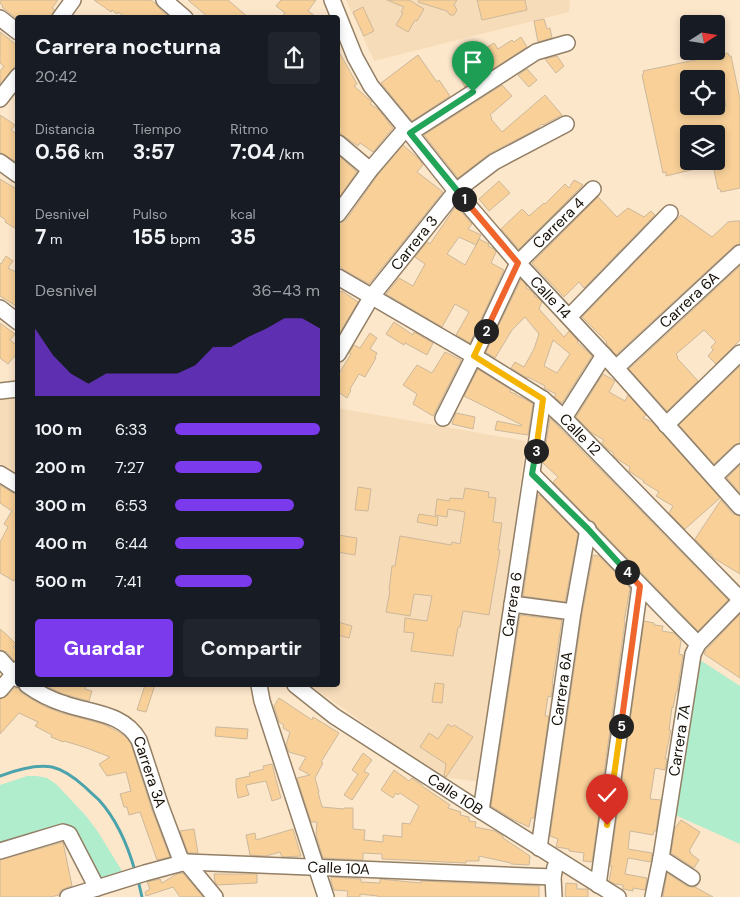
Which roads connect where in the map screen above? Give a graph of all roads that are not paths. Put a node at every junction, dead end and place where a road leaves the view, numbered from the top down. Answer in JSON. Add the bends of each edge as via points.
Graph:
{"nodes":[{"id":1,"x":73,"y":0,"type":"edge"},
{"id":2,"x":164,"y":0,"type":"edge"},
{"id":3,"x":332,"y":0,"type":"edge"},
{"id":4,"x":62,"y":15,"type":"edge"},
{"id":5,"x":182,"y":15,"type":"edge"},
{"id":6,"x":338,"y":15,"type":"edge"},
{"id":7,"x":0,"y":18,"type":"edge"},
{"id":8,"x":340,"y":20,"type":"edge"},
{"id":9,"x":15,"y":30,"type":"edge"},
{"id":10,"x":567,"y":43,"type":"dead end"},
{"id":11,"x":15,"y":80,"type":"edge"},
{"id":12,"x":0,"y":99,"type":"edge"},
{"id":13,"x":566,"y":124,"type":"dead end"},
{"id":14,"x":408,"y":130,"type":"junction"},
{"id":15,"x":340,"y":145,"type":"edge"},
{"id":16,"x":0,"y":162,"type":"edge"},
{"id":17,"x":370,"y":170,"type":"junction"},
{"id":18,"x":15,"y":173,"type":"edge"},
{"id":19,"x":594,"y":189,"type":"dead end"},
{"id":20,"x":456,"y":190,"type":"junction"},
{"id":21,"x":340,"y":211,"type":"edge"},
{"id":22,"x":670,"y":213,"type":"dead end"},
{"id":23,"x":740,"y":253,"type":"edge"},
{"id":24,"x":518,"y":263,"type":"junction"},
{"id":25,"x":340,"y":278,"type":"edge"},
{"id":26,"x":372,"y":296,"type":"junction"},
{"id":27,"x":0,"y":308,"type":"edge"},
{"id":28,"x":569,"y":317,"type":"junction"},
{"id":29,"x":15,"y":320,"type":"edge"},
{"id":30,"x":340,"y":351,"type":"edge"},
{"id":31,"x":740,"y":353,"type":"edge"},
{"id":32,"x":604,"y":355,"type":"junction"},
{"id":33,"x":474,"y":356,"type":"junction"},
{"id":34,"x":616,"y":368,"type":"junction"},
{"id":35,"x":15,"y":389,"type":"edge"},
{"id":36,"x":0,"y":391,"type":"edge"},
{"id":37,"x":543,"y":399,"type":"junction"},
{"id":38,"x":443,"y":418,"type":"dead end"},
{"id":39,"x":564,"y":418,"type":"junction"},
{"id":40,"x":666,"y":425,"type":"junction"},
{"id":41,"x":740,"y":452,"type":"edge"},
{"id":42,"x":0,"y":474,"type":"edge"},
{"id":43,"x":532,"y":474,"type":"junction"},
{"id":44,"x":714,"y":477,"type":"junction"},
{"id":45,"x":15,"y":483,"type":"edge"},
{"id":46,"x":740,"y":507,"type":"edge"},
{"id":47,"x":588,"y":529,"type":"junction"},
{"id":48,"x":640,"y":586,"type":"junction"},
{"id":49,"x":738,"y":592,"type":"edge"},
{"id":50,"x":512,"y":604,"type":"junction"},
{"id":51,"x":573,"y":612,"type":"junction"},
{"id":52,"x":698,"y":644,"type":"junction"},
{"id":53,"x":0,"y":659,"type":"edge"},
{"id":54,"x":15,"y":673,"type":"edge"},
{"id":55,"x":15,"y":675,"type":"edge"},
{"id":56,"x":30,"y":687,"type":"edge"},
{"id":57,"x":259,"y":687,"type":"edge"},
{"id":58,"x":298,"y":687,"type":"edge"},
{"id":59,"x":0,"y":690,"type":"edge"},
{"id":60,"x":481,"y":811,"type":"junction"},
{"id":61,"x":539,"y":848,"type":"junction"},
{"id":62,"x":0,"y":851,"type":"edge"},
{"id":63,"x":556,"y":858,"type":"junction"},
{"id":64,"x":661,"y":858,"type":"junction"},
{"id":65,"x":184,"y":862,"type":"junction"},
{"id":66,"x":316,"y":867,"type":"junction"},
{"id":67,"x":553,"y":877,"type":"junction"},
{"id":68,"x":692,"y":878,"type":"dead end"},
{"id":69,"x":598,"y":885,"type":"junction"},
{"id":70,"x":97,"y":888,"type":"junction"},
{"id":71,"x":68,"y":897,"type":"edge"},
{"id":72,"x":215,"y":897,"type":"edge"},
{"id":73,"x":326,"y":897,"type":"edge"},
{"id":74,"x":554,"y":897,"type":"edge"},
{"id":75,"x":618,"y":897,"type":"edge"},
{"id":76,"x":654,"y":897,"type":"edge"}],
"edges":[{"from":1,"to":4,"type":"street"},
{"from":2,"to":5,"type":"street"},
{"from":3,"to":6,"type":"street","name":"Calle 14"},
{"from":7,"to":9,"type":"street"},
{"from":8,"to":14,"type":"street","name":"Calle 14","via":[[371,86]]},
{"from":10,"to":14,"type":"street","via":[[536,52]]},
{"from":11,"to":12,"type":"street"},
{"from":13,"to":20,"type":"street","name":"Carrera 3","via":[[494,162]]},
{"from":14,"to":17,"type":"street"},
{"from":14,"to":20,"type":"street","name":"Calle 14"},
{"from":15,"to":17,"type":"street"},
{"from":16,"to":18,"type":"street"},
{"from":17,"to":21,"type":"street"},
{"from":19,"to":24,"type":"street","name":"Carrera 4"},
{"from":20,"to":24,"type":"street","name":"Calle 14"},
{"from":20,"to":26,"type":"street","name":"Carrera 3"},
{"from":22,"to":28,"type":"street"},
{"from":23,"to":34,"type":"street","name":"Carrera 6A"},
{"from":24,"to":28,"type":"street","name":"Calle 14"},
{"from":24,"to":33,"type":"street","name":"Carrera 4"},
{"from":25,"to":26,"type":"street","name":"Calle 12"},
{"from":26,"to":30,"type":"street","name":"Carrera 3"},
{"from":26,"to":33,"type":"street","name":"Calle 12"},
{"from":27,"to":29,"type":"street"},
{"from":28,"to":32,"type":"street","name":"Calle 14"},
{"from":31,"to":40,"type":"street"},
{"from":32,"to":34,"type":"street","name":"Calle 14"},
{"from":32,"to":39,"type":"street"},
{"from":33,"to":37,"type":"street","name":"Calle 12"},
{"from":33,"to":38,"type":"street","name":"Carrera 4"},
{"from":34,"to":40,"type":"street","name":"Calle 14"},
{"from":35,"to":36,"type":"street"},
{"from":37,"to":39,"type":"street","name":"Calle 12"},
{"from":37,"to":43,"type":"street","name":"Carrera 6"},
{"from":39,"to":49,"type":"street","name":"Calle 12"},
{"from":40,"to":44,"type":"street","name":"Calle 14"},
{"from":41,"to":44,"type":"street"},
{"from":42,"to":45,"type":"street"},
{"from":43,"to":47,"type":"street"},
{"from":43,"to":50,"type":"street","name":"Carrera 6"},
{"from":44,"to":46,"type":"street","name":"Calle 14"},
{"from":47,"to":48,"type":"street"},
{"from":47,"to":51,"type":"street","name":"Carrera 6A"},
{"from":48,"to":52,"type":"street"},
{"from":48,"to":69,"type":"street"},
{"from":49,"to":52,"type":"street","name":"Carrera 7A"},
{"from":50,"to":51,"type":"street"},
{"from":50,"to":60,"type":"street","name":"Carrera 6"},
{"from":51,"to":61,"type":"street","name":"Carrera 6A"},
{"from":52,"to":64,"type":"street","name":"Carrera 7A","via":[[693,654]]},
{"from":53,"to":54,"type":"street"},
{"from":55,"to":59,"type":"street"},
{"from":56,"to":65,"type":"street","name":"Carrera 3A","via":[[62,704],[101,712],[135,732]]},
{"from":57,"to":66,"type":"street"},
{"from":58,"to":60,"type":"street","name":"Calle 10B","via":[[334,716]]},
{"from":60,"to":61,"type":"street","name":"Calle 10B"},
{"from":61,"to":63,"type":"street","name":"Calle 10B"},
{"from":62,"to":70,"type":"street","via":[[63,832],[69,834]]},
{"from":63,"to":67,"type":"street"},
{"from":63,"to":69,"type":"street","name":"Calle 10B"},
{"from":64,"to":68,"type":"street"},
{"from":64,"to":76,"type":"street","name":"Carrera 7A"},
{"from":65,"to":66,"type":"street","name":"Calle 10A"},
{"from":65,"to":70,"type":"street","name":"Calle 10A"},
{"from":65,"to":72,"type":"street","name":"Carrera 3A"},
{"from":66,"to":67,"type":"street","name":"Calle 10A"},
{"from":66,"to":73,"type":"street"},
{"from":67,"to":74,"type":"street"},
{"from":69,"to":75,"type":"street","name":"Calle 10B"},
{"from":70,"to":71,"type":"street","name":"Calle 10A"}]}
